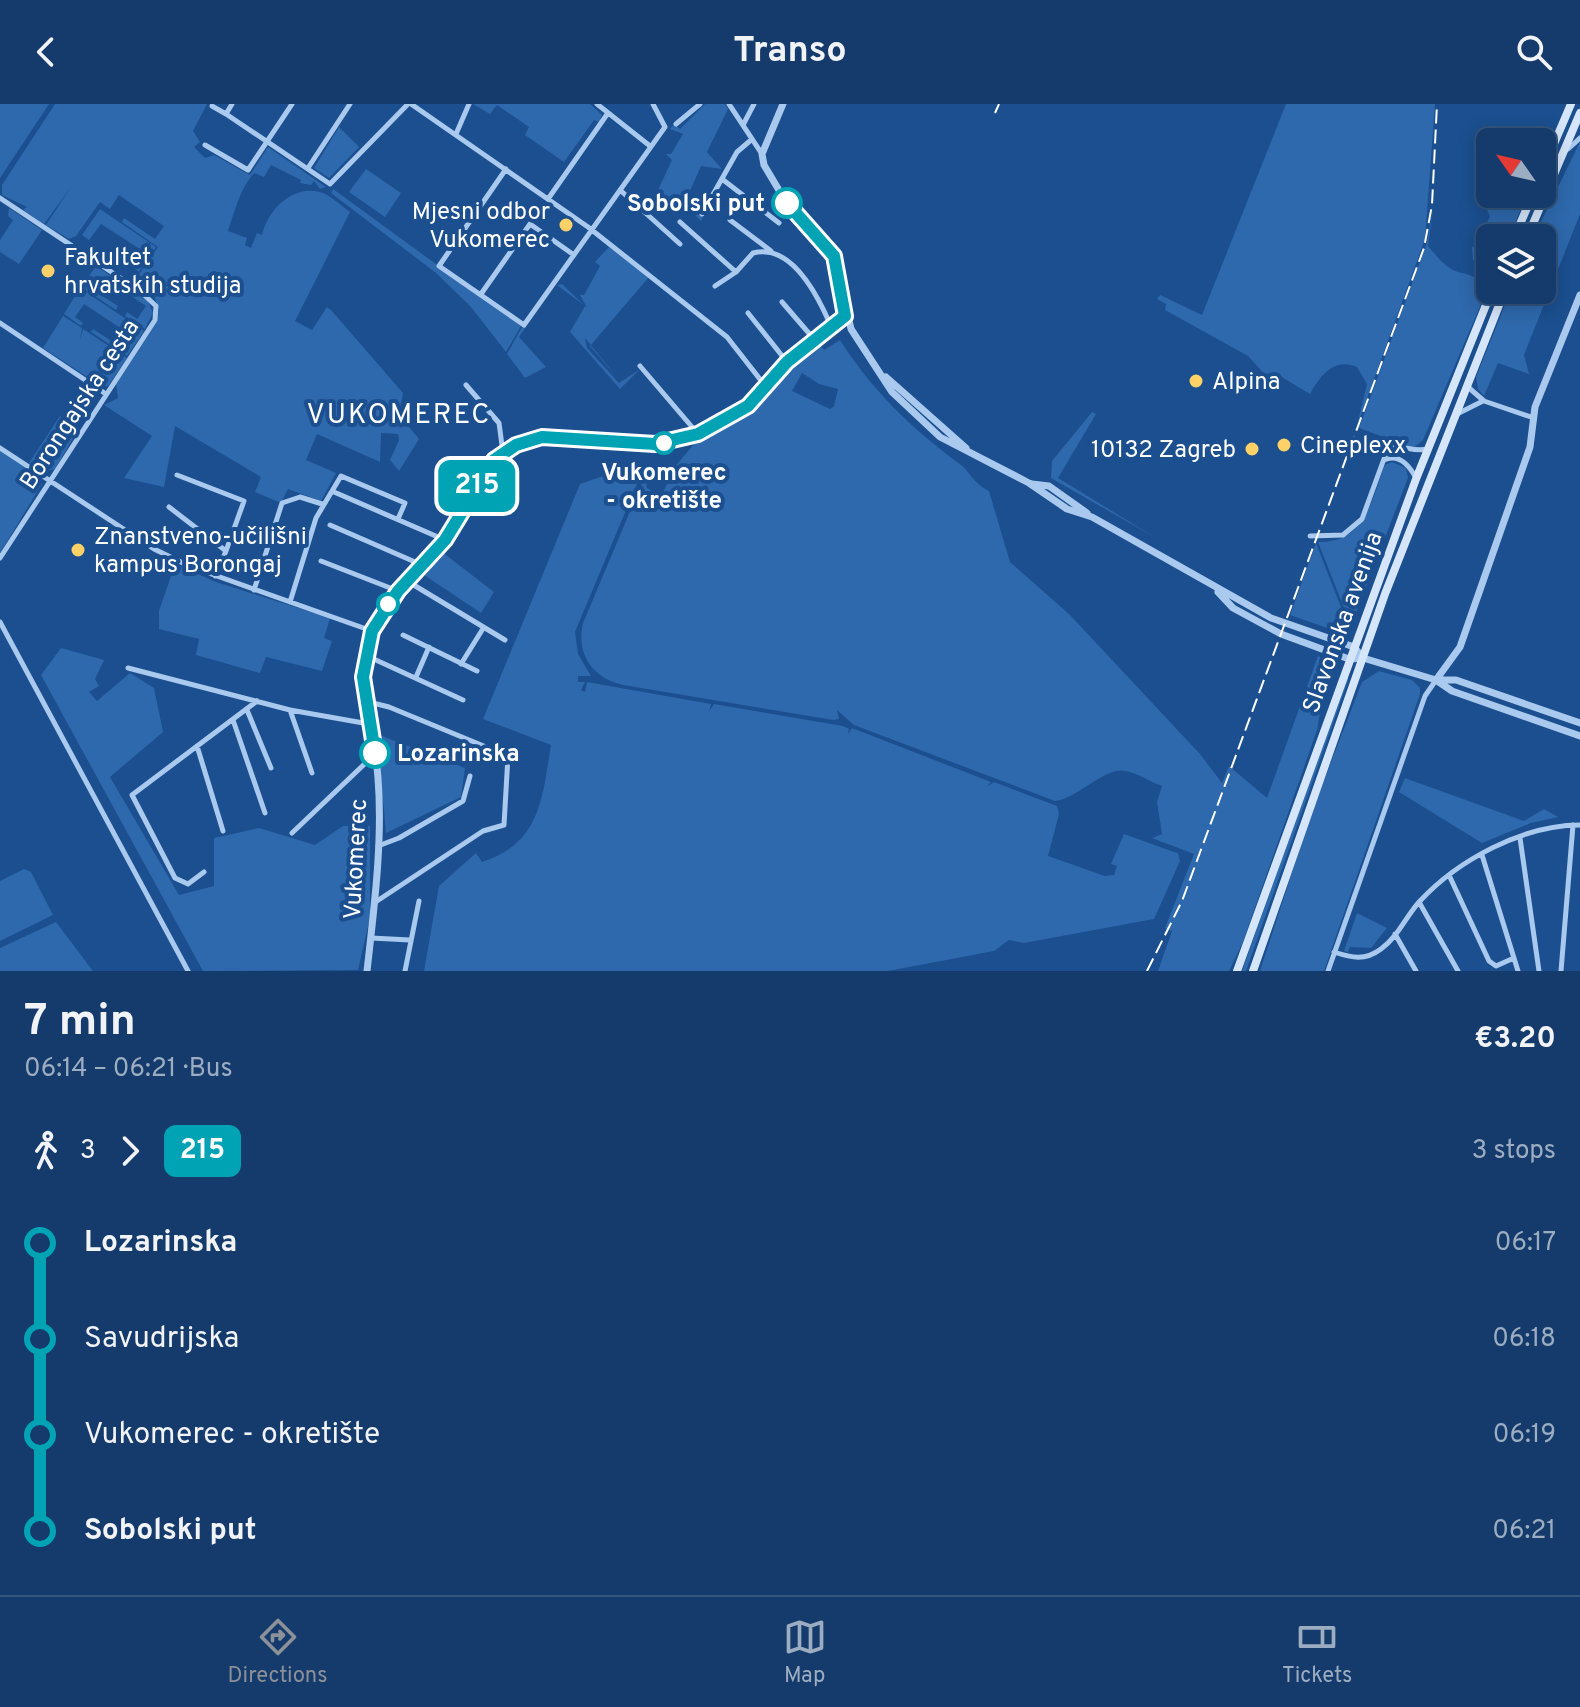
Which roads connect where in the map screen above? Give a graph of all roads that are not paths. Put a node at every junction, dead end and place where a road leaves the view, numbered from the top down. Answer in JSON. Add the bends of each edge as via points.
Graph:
{"nodes":[{"id":1,"x":232,"y":104,"type":"edge"},
{"id":2,"x":292,"y":104,"type":"edge"},
{"id":3,"x":350,"y":104,"type":"edge"},
{"id":4,"x":410,"y":104,"type":"edge"},
{"id":5,"x":469,"y":104,"type":"edge"},
{"id":6,"x":597,"y":104,"type":"edge"},
{"id":7,"x":653,"y":104,"type":"edge"},
{"id":8,"x":700,"y":104,"type":"edge"},
{"id":9,"x":729,"y":104,"type":"edge"},
{"id":10,"x":754,"y":104,"type":"edge"},
{"id":11,"x":783,"y":104,"type":"edge"},
{"id":12,"x":1571,"y":104,"type":"edge"},
{"id":13,"x":212,"y":106,"type":"edge"},
{"id":14,"x":608,"y":113,"type":"junction"},
{"id":15,"x":226,"y":114,"type":"junction"},
{"id":16,"x":1580,"y":114,"type":"edge"},
{"id":17,"x":676,"y":124,"type":"dead end"},
{"id":18,"x":743,"y":126,"type":"junction"},
{"id":19,"x":456,"y":134,"type":"junction"},
{"id":20,"x":1580,"y":138,"type":"edge"},
{"id":21,"x":1556,"y":139,"type":"edge"},
{"id":22,"x":751,"y":140,"type":"junction"},
{"id":23,"x":268,"y":142,"type":"junction"},
{"id":24,"x":205,"y":145,"type":"dead end"},
{"id":25,"x":650,"y":146,"type":"junction"},
{"id":26,"x":1564,"y":152,"type":"junction"},
{"id":27,"x":762,"y":154,"type":"junction"},
{"id":28,"x":308,"y":168,"type":"junction"},
{"id":29,"x":506,"y":169,"type":"junction"},
{"id":30,"x":722,"y":179,"type":"junction"},
{"id":31,"x":620,"y":190,"type":"junction"},
{"id":32,"x":0,"y":198,"type":"edge"},
{"id":33,"x":548,"y":199,"type":"junction"},
{"id":34,"x":702,"y":214,"type":"dead end"},
{"id":35,"x":730,"y":220,"type":"dead end"},
{"id":36,"x":680,"y":222,"type":"dead end"},
{"id":37,"x":779,"y":223,"type":"dead end"},
{"id":38,"x":1533,"y":224,"type":"edge"},
{"id":39,"x":592,"y":230,"type":"junction"},
{"id":40,"x":680,"y":244,"type":"dead end"},
{"id":41,"x":772,"y":251,"type":"junction"},
{"id":42,"x":574,"y":255,"type":"junction"},
{"id":43,"x":736,"y":272,"type":"junction"},
{"id":44,"x":715,"y":286,"type":"dead end"},
{"id":45,"x":480,"y":294,"type":"junction"},
{"id":46,"x":1580,"y":295,"type":"edge"},
{"id":47,"x":782,"y":302,"type":"dead end"},
{"id":48,"x":1486,"y":304,"type":"edge"},
{"id":49,"x":1499,"y":304,"type":"edge"},
{"id":50,"x":748,"y":313,"type":"dead end"},
{"id":51,"x":845,"y":316,"type":"junction"},
{"id":52,"x":0,"y":323,"type":"edge"},
{"id":53,"x":830,"y":325,"type":"junction"},
{"id":54,"x":814,"y":338,"type":"junction"},
{"id":55,"x":787,"y":362,"type":"junction"},
{"id":56,"x":640,"y":366,"type":"dead end"},
{"id":57,"x":1466,"y":383,"type":"junction"},
{"id":58,"x":466,"y":385,"type":"dead end"},
{"id":59,"x":766,"y":387,"type":"junction"},
{"id":60,"x":106,"y":394,"type":"junction"},
{"id":61,"x":1484,"y":401,"type":"junction"},
{"id":62,"x":1453,"y":417,"type":"junction"},
{"id":63,"x":1534,"y":418,"type":"junction"},
{"id":64,"x":698,"y":434,"type":"junction"},
{"id":65,"x":0,"y":448,"type":"edge"},
{"id":66,"x":1428,"y":449,"type":"junction"},
{"id":67,"x":503,"y":453,"type":"junction"},
{"id":68,"x":1383,"y":460,"type":"junction"},
{"id":69,"x":177,"y":475,"type":"dead end"},
{"id":70,"x":1416,"y":479,"type":"junction"},
{"id":71,"x":51,"y":481,"type":"junction"},
{"id":72,"x":334,"y":492,"type":"junction"},
{"id":73,"x":322,"y":504,"type":"junction"},
{"id":74,"x":169,"y":507,"type":"dead end"},
{"id":75,"x":398,"y":519,"type":"junction"},
{"id":76,"x":330,"y":525,"type":"dead end"},
{"id":77,"x":1310,"y":536,"type":"dead end"},
{"id":78,"x":445,"y":540,"type":"junction"},
{"id":79,"x":226,"y":551,"type":"junction"},
{"id":80,"x":0,"y":558,"type":"edge"},
{"id":81,"x":321,"y":561,"type":"dead end"},
{"id":82,"x":422,"y":565,"type":"junction"},
{"id":83,"x":215,"y":576,"type":"junction"},
{"id":84,"x":407,"y":581,"type":"junction"},
{"id":85,"x":1215,"y":589,"type":"junction"},
{"id":86,"x":254,"y":590,"type":"junction"},
{"id":87,"x":398,"y":591,"type":"junction"},
{"id":88,"x":290,"y":602,"type":"junction"},
{"id":89,"x":0,"y":622,"type":"edge"},
{"id":90,"x":484,"y":627,"type":"junction"},
{"id":91,"x":372,"y":631,"type":"junction"},
{"id":92,"x":403,"y":635,"type":"dead end"},
{"id":93,"x":505,"y":640,"type":"dead end"},
{"id":94,"x":429,"y":647,"type":"junction"},
{"id":95,"x":1354,"y":647,"type":"junction"},
{"id":96,"x":365,"y":655,"type":"junction"},
{"id":97,"x":1363,"y":658,"type":"junction"},
{"id":98,"x":1349,"y":659,"type":"junction"},
{"id":99,"x":461,"y":664,"type":"junction"},
{"id":100,"x":1450,"y":664,"type":"junction"},
{"id":101,"x":128,"y":668,"type":"dead end"},
{"id":102,"x":477,"y":671,"type":"dead end"},
{"id":103,"x":416,"y":677,"type":"junction"},
{"id":104,"x":1436,"y":680,"type":"junction"},
{"id":105,"x":1456,"y":680,"type":"junction"},
{"id":106,"x":463,"y":700,"type":"dead end"},
{"id":107,"x":257,"y":701,"type":"junction"},
{"id":108,"x":365,"y":701,"type":"junction"},
{"id":109,"x":247,"y":710,"type":"junction"},
{"id":110,"x":290,"y":710,"type":"junction"},
{"id":111,"x":233,"y":720,"type":"junction"},
{"id":112,"x":1580,"y":723,"type":"edge"},
{"id":113,"x":369,"y":724,"type":"junction"},
{"id":114,"x":1580,"y":736,"type":"edge"},
{"id":115,"x":197,"y":746,"type":"junction"},
{"id":116,"x":375,"y":753,"type":"junction"},
{"id":117,"x":271,"y":768,"type":"dead end"},
{"id":118,"x":312,"y":773,"type":"dead end"},
{"id":119,"x":470,"y":776,"type":"dead end"},
{"id":120,"x":265,"y":813,"type":"dead end"},
{"id":121,"x":1576,"y":825,"type":"edge"},
{"id":122,"x":223,"y":831,"type":"dead end"},
{"id":123,"x":292,"y":833,"type":"dead end"},
{"id":124,"x":1520,"y":838,"type":"junction"},
{"id":125,"x":377,"y":846,"type":"junction"},
{"id":126,"x":1482,"y":855,"type":"junction"},
{"id":127,"x":204,"y":872,"type":"dead end"},
{"id":128,"x":1448,"y":875,"type":"junction"},
{"id":129,"x":419,"y":901,"type":"dead end"},
{"id":130,"x":1419,"y":902,"type":"junction"},
{"id":131,"x":374,"y":903,"type":"junction"},
{"id":132,"x":1395,"y":934,"type":"junction"},
{"id":133,"x":371,"y":938,"type":"junction"},
{"id":134,"x":410,"y":940,"type":"junction"},
{"id":135,"x":1334,"y":952,"type":"junction"},
{"id":136,"x":1514,"y":958,"type":"junction"},
{"id":137,"x":188,"y":971,"type":"edge"},
{"id":138,"x":367,"y":971,"type":"edge"},
{"id":139,"x":405,"y":971,"type":"edge"},
{"id":140,"x":1237,"y":971,"type":"edge"},
{"id":141,"x":1253,"y":971,"type":"edge"},
{"id":142,"x":1328,"y":971,"type":"edge"},
{"id":143,"x":1416,"y":971,"type":"edge"},
{"id":144,"x":1458,"y":971,"type":"edge"},
{"id":145,"x":1518,"y":971,"type":"edge"},
{"id":146,"x":1539,"y":971,"type":"edge"},
{"id":147,"x":1561,"y":971,"type":"edge"}],
"edges":[{"from":1,"to":15,"type":"street"},
{"from":2,"to":23,"type":"street"},
{"from":3,"to":28,"type":"street"},
{"from":4,"to":19,"type":"street"},
{"from":4,"to":28,"type":"street","via":[[330,184]]},
{"from":5,"to":19,"type":"street"},
{"from":6,"to":14,"type":"street"},
{"from":7,"to":25,"type":"street","via":[[665,127]]},
{"from":8,"to":17,"type":"street"},
{"from":9,"to":18,"type":"street"},
{"from":10,"to":18,"type":"street"},
{"from":11,"to":27,"type":"street"},
{"from":12,"to":21,"type":"main road"},
{"from":13,"to":15,"type":"street"},
{"from":14,"to":25,"type":"street"},
{"from":14,"to":33,"type":"street"},
{"from":15,"to":23,"type":"street"},
{"from":16,"to":26,"type":"main road"},
{"from":18,"to":22,"type":"street"},
{"from":19,"to":29,"type":"street"},
{"from":20,"to":26,"type":"street"},
{"from":22,"to":27,"type":"street"},
{"from":22,"to":30,"type":"street","via":[[737,152]]},
{"from":23,"to":24,"type":"street","via":[[244,170]]},
{"from":23,"to":28,"type":"street"},
{"from":25,"to":31,"type":"street"},
{"from":26,"to":38,"type":"main road"},
{"from":27,"to":51,"type":"street","via":[[789,207],[834,256]]},
{"from":29,"to":33,"type":"street"},
{"from":29,"to":45,"type":"street","via":[[439,266]]},
{"from":30,"to":34,"type":"street"},
{"from":30,"to":37,"type":"street"},
{"from":31,"to":39,"type":"street"},
{"from":31,"to":40,"type":"street"},
{"from":32,"to":60,"type":"street","name":"Borongajska cesta","via":[[156,306],[155,320]]},
{"from":33,"to":39,"type":"street"},
{"from":35,"to":41,"type":"street"},
{"from":36,"to":43,"type":"street"},
{"from":39,"to":42,"type":"street"},
{"from":39,"to":59,"type":"street","via":[[727,337]]},
{"from":41,"to":43,"type":"street","via":[[753,253]]},
{"from":41,"to":53,"type":"street","via":[[792,265],[820,301]]},
{"from":42,"to":45,"type":"street","via":[[530,224]]},
{"from":42,"to":45,"type":"street","via":[[524,325]]},
{"from":43,"to":44,"type":"street"},
{"from":46,"to":63,"type":"street"},
{"from":47,"to":54,"type":"street"},
{"from":48,"to":66,"type":"main road","name":"Slavonska avenija"},
{"from":49,"to":57,"type":"main road","name":"Slavonska avenija"},
{"from":50,"to":55,"type":"street"},
{"from":51,"to":53,"type":"street","name":"Vukomerec"},
{"from":51,"to":85,"type":"street","via":[[877,371],[931,431],[1029,483],[1049,486]]},
{"from":52,"to":60,"type":"street"},
{"from":53,"to":54,"type":"street","name":"Vukomerec"},
{"from":54,"to":55,"type":"street","name":"Vukomerec"},
{"from":55,"to":59,"type":"street","name":"Vukomerec"},
{"from":56,"to":64,"type":"street"},
{"from":57,"to":61,"type":"street"},
{"from":57,"to":62,"type":"main road","name":"Slavonska avenija"},
{"from":58,"to":67,"type":"street","via":[[499,423]]},
{"from":59,"to":64,"type":"street","name":"Vukomerec","via":[[748,406]]},
{"from":60,"to":71,"type":"street","name":"Borongajska cesta"},
{"from":61,"to":62,"type":"street"},
{"from":61,"to":63,"type":"street"},
{"from":62,"to":97,"type":"main road","name":"Slavonska avenija"},
{"from":63,"to":100,"type":"street","via":[[1532,442]]},
{"from":64,"to":67,"type":"street","name":"Vukomerec","via":[[655,444],[542,437]]},
{"from":65,"to":71,"type":"street"},
{"from":66,"to":68,"type":"street","via":[[1394,445]]},
{"from":66,"to":70,"type":"main road","name":"Slavonska avenija"},
{"from":67,"to":78,"type":"street","name":"Vukomerec","via":[[487,469]]},
{"from":68,"to":70,"type":"street","via":[[1405,462]]},
{"from":68,"to":77,"type":"street","via":[[1362,519],[1343,535]]},
{"from":69,"to":79,"type":"street","via":[[244,501]]},
{"from":70,"to":95,"type":"main road","name":"Slavonska avenija"},
{"from":71,"to":80,"type":"street","name":"Borongajska cesta"},
{"from":71,"to":83,"type":"street","via":[[154,549]]},
{"from":72,"to":73,"type":"street"},
{"from":72,"to":75,"type":"street"},
{"from":72,"to":75,"type":"street","via":[[341,476],[405,503]]},
{"from":73,"to":86,"type":"street","via":[[300,497],[282,503]]},
{"from":73,"to":88,"type":"street"},
{"from":74,"to":79,"type":"street"},
{"from":75,"to":78,"type":"street"},
{"from":76,"to":82,"type":"street"},
{"from":78,"to":82,"type":"street","name":"Vukomerec"},
{"from":79,"to":83,"type":"street"},
{"from":81,"to":87,"type":"street"},
{"from":82,"to":84,"type":"street","name":"Vukomerec"},
{"from":83,"to":86,"type":"street"},
{"from":84,"to":87,"type":"street","name":"Vukomerec"},
{"from":84,"to":90,"type":"street"},
{"from":85,"to":95,"type":"street","via":[[1286,624]]},
{"from":85,"to":98,"type":"street","via":[[1258,624]]},
{"from":86,"to":88,"type":"street"},
{"from":87,"to":91,"type":"street","name":"Vukomerec"},
{"from":88,"to":91,"type":"street"},
{"from":89,"to":137,"type":"street"},
{"from":90,"to":93,"type":"street"},
{"from":90,"to":99,"type":"street"},
{"from":91,"to":96,"type":"street","name":"Vukomerec"},
{"from":92,"to":94,"type":"street"},
{"from":94,"to":99,"type":"street"},
{"from":94,"to":103,"type":"street"},
{"from":95,"to":97,"type":"street"},
{"from":95,"to":98,"type":"main road","name":"Slavonska avenija"},
{"from":96,"to":103,"type":"street"},
{"from":96,"to":108,"type":"street","name":"Vukomerec"},
{"from":97,"to":98,"type":"street"},
{"from":97,"to":104,"type":"street"},
{"from":97,"to":141,"type":"main road","name":"Slavonska avenija"},
{"from":98,"to":140,"type":"main road","name":"Slavonska avenija"},
{"from":99,"to":102,"type":"street"},
{"from":100,"to":104,"type":"street"},
{"from":100,"to":105,"type":"street"},
{"from":101,"to":107,"type":"street"},
{"from":103,"to":106,"type":"street"},
{"from":104,"to":105,"type":"street"},
{"from":104,"to":114,"type":"street","via":[[1452,691]]},
{"from":104,"to":135,"type":"street","via":[[1425,696]]},
{"from":105,"to":112,"type":"street"},
{"from":107,"to":109,"type":"street"},
{"from":107,"to":110,"type":"street"},
{"from":108,"to":113,"type":"street","name":"Vukomerec"},
{"from":108,"to":131,"type":"street","via":[[508,756],[504,825],[483,831]]},
{"from":109,"to":111,"type":"street"},
{"from":109,"to":117,"type":"street"},
{"from":110,"to":113,"type":"street"},
{"from":110,"to":118,"type":"street"},
{"from":111,"to":115,"type":"street"},
{"from":111,"to":120,"type":"street"},
{"from":113,"to":116,"type":"street","name":"Vukomerec"},
{"from":115,"to":122,"type":"street"},
{"from":115,"to":127,"type":"street","via":[[132,795],[175,878],[188,884]]},
{"from":116,"to":123,"type":"street"},
{"from":116,"to":125,"type":"street","name":"Vukomerec"},
{"from":119,"to":125,"type":"street","via":[[463,801]]},
{"from":121,"to":124,"type":"street"},
{"from":121,"to":147,"type":"street"},
{"from":124,"to":126,"type":"street"},
{"from":124,"to":146,"type":"street"},
{"from":125,"to":131,"type":"street","name":"Vukomerec"},
{"from":126,"to":128,"type":"street"},
{"from":126,"to":136,"type":"street"},
{"from":128,"to":130,"type":"street"},
{"from":128,"to":136,"type":"street","via":[[1492,964]]},
{"from":129,"to":134,"type":"street"},
{"from":130,"to":132,"type":"street"},
{"from":130,"to":144,"type":"street"},
{"from":131,"to":133,"type":"street","name":"Vukomerec"},
{"from":132,"to":135,"type":"street","via":[[1381,950],[1363,958]]},
{"from":132,"to":143,"type":"street"},
{"from":133,"to":134,"type":"street"},
{"from":133,"to":138,"type":"street","name":"Vukomerec"},
{"from":134,"to":139,"type":"street"},
{"from":135,"to":142,"type":"street"},
{"from":136,"to":145,"type":"street"}]}
